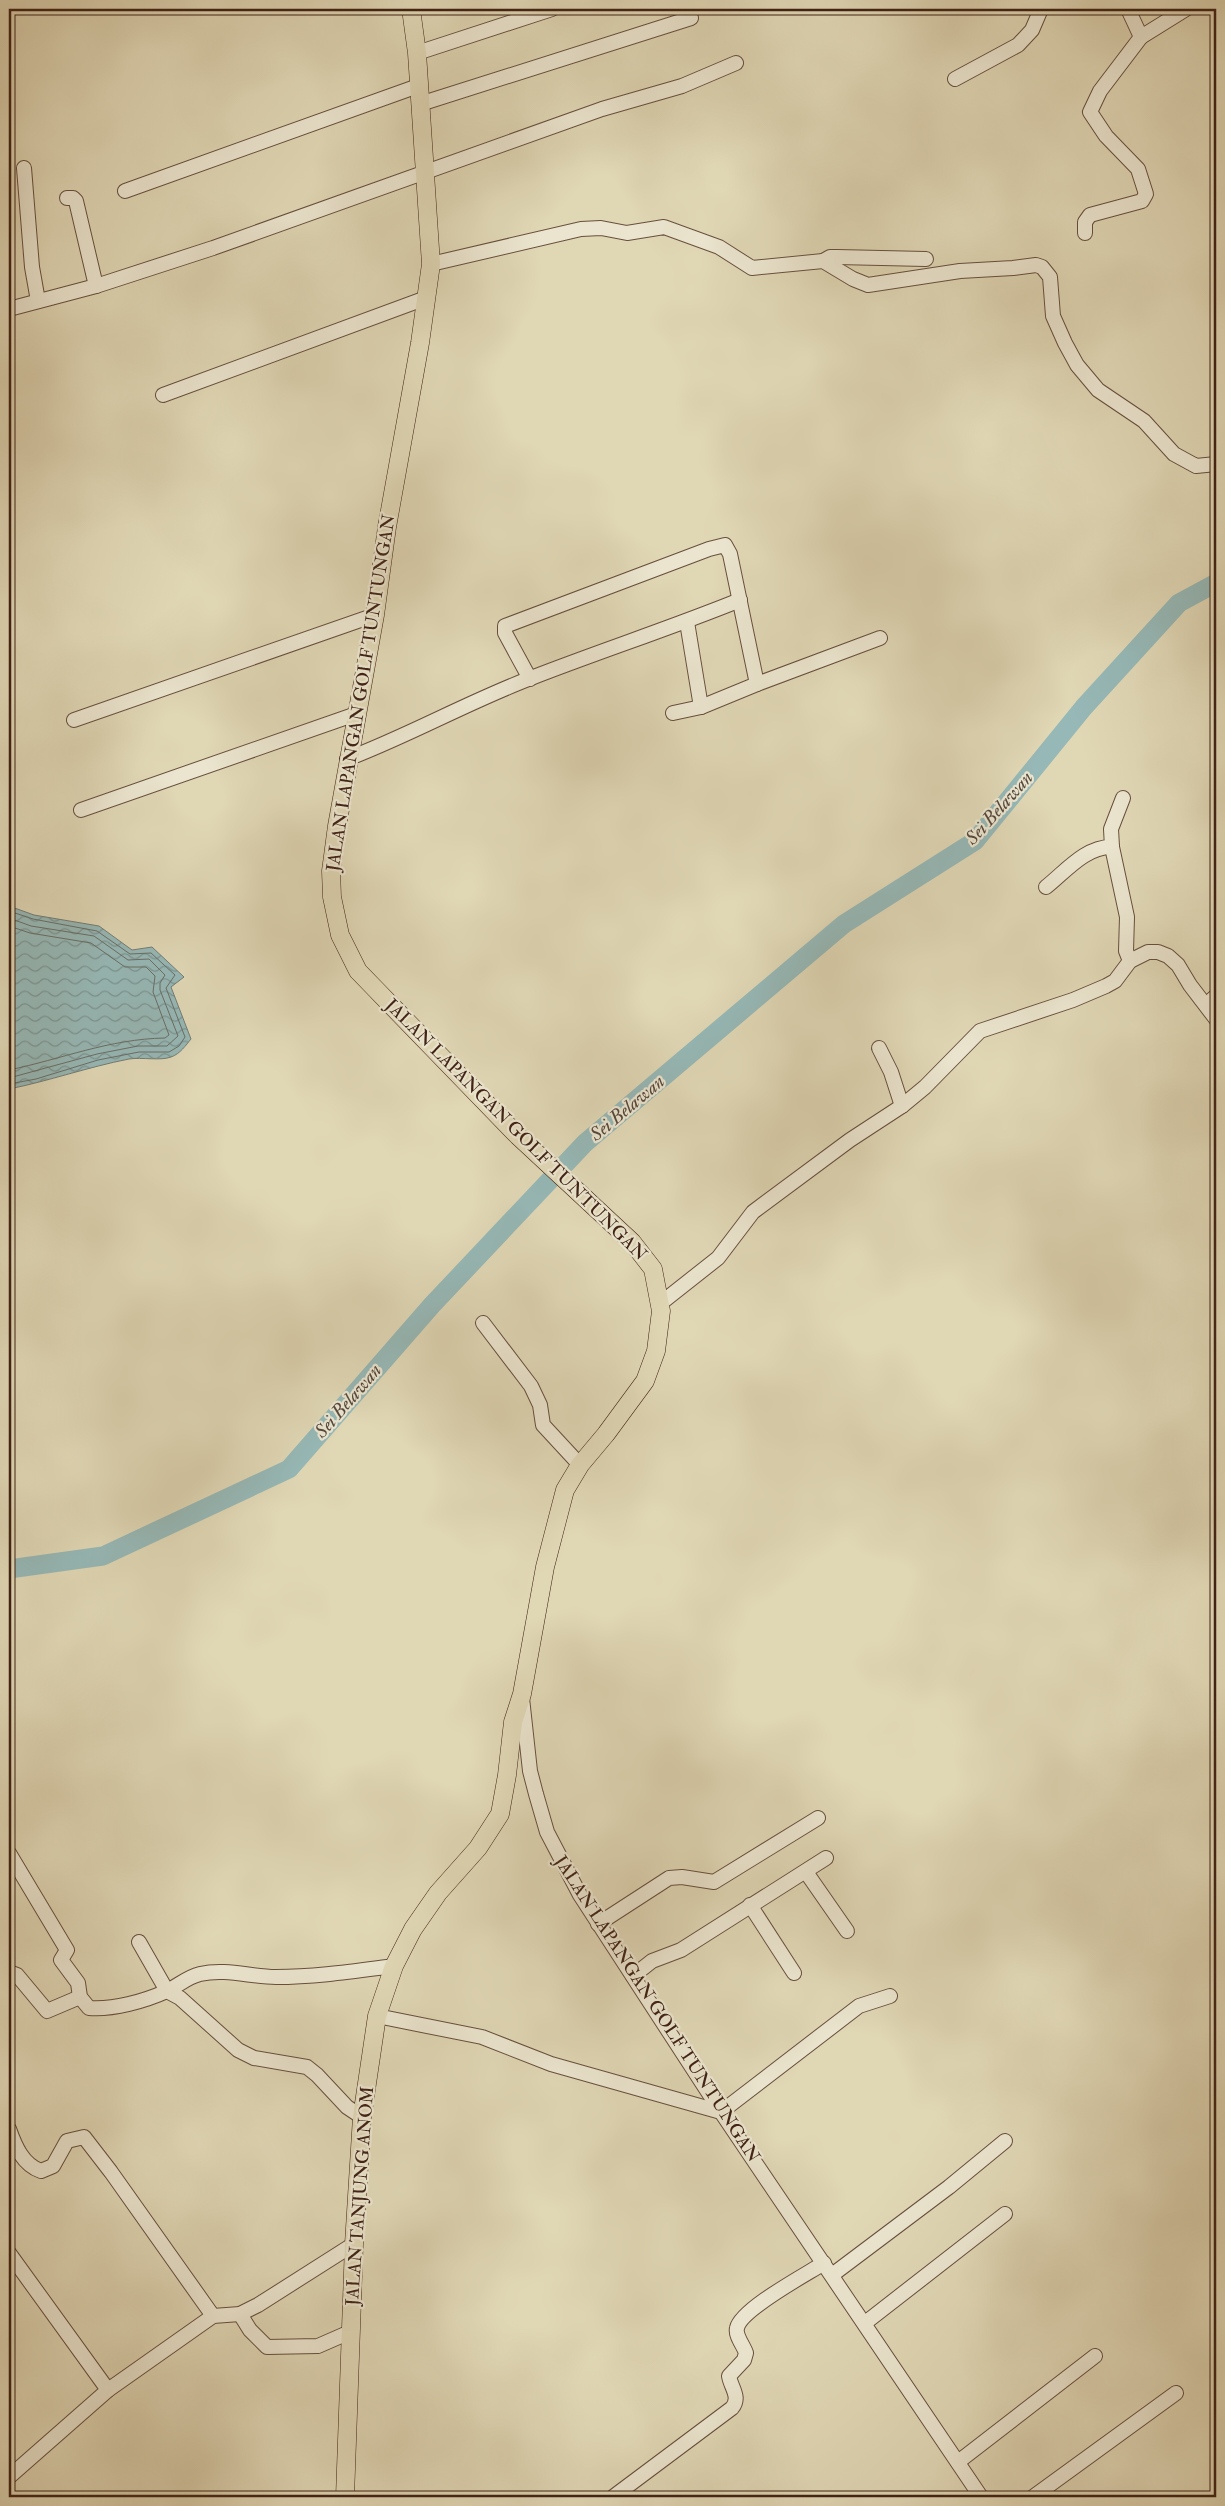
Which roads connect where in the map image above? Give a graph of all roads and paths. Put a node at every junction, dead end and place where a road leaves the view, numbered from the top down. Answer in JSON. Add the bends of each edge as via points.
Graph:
{"nodes":[{"id":1,"x":411,"y":9,"type":"edge"},
{"id":2,"x":552,"y":9,"type":"edge"},
{"id":3,"x":1041,"y":9,"type":"edge"},
{"id":4,"x":1128,"y":9,"type":"edge"},
{"id":5,"x":1186,"y":9,"type":"edge"},
{"id":6,"x":691,"y":18,"type":"dead end"},
{"id":7,"x":1141,"y":37,"type":"junction"},
{"id":8,"x":417,"y":53,"type":"junction"},
{"id":9,"x":736,"y":63,"type":"dead end"},
{"id":10,"x":955,"y":79,"type":"dead end"},
{"id":11,"x":418,"y":86,"type":"junction"},
{"id":12,"x":420,"y":104,"type":"junction"},
{"id":13,"x":24,"y":168,"type":"dead end"},
{"id":14,"x":424,"y":173,"type":"junction"},
{"id":15,"x":125,"y":192,"type":"dead end"},
{"id":16,"x":67,"y":198,"type":"dead end"},
{"id":17,"x":1085,"y":233,"type":"dead end"},
{"id":18,"x":926,"y":259,"type":"dead end"},
{"id":19,"x":823,"y":261,"type":"junction"},
{"id":20,"x":430,"y":264,"type":"junction"},
{"id":21,"x":96,"y":286,"type":"junction"},
{"id":22,"x":426,"y":298,"type":"junction"},
{"id":23,"x":38,"y":301,"type":"junction"},
{"id":24,"x":9,"y":309,"type":"edge"},
{"id":25,"x":162,"y":395,"type":"dead end"},
{"id":26,"x":1216,"y":464,"type":"edge"},
{"id":27,"x":740,"y":600,"type":"junction"},
{"id":28,"x":375,"y":615,"type":"junction"},
{"id":29,"x":687,"y":622,"type":"junction"},
{"id":30,"x":880,"y":638,"type":"dead end"},
{"id":31,"x":530,"y":678,"type":"junction"},
{"id":32,"x":757,"y":684,"type":"junction"},
{"id":33,"x":701,"y":707,"type":"junction"},
{"id":34,"x":673,"y":713,"type":"dead end"},
{"id":35,"x":356,"y":714,"type":"junction"},
{"id":36,"x":74,"y":720,"type":"dead end"},
{"id":37,"x":347,"y":759,"type":"junction"},
{"id":38,"x":1123,"y":798,"type":"dead end"},
{"id":39,"x":81,"y":810,"type":"dead end"},
{"id":40,"x":1112,"y":847,"type":"junction"},
{"id":41,"x":1046,"y":887,"type":"dead end"},
{"id":42,"x":1130,"y":962,"type":"junction"},
{"id":43,"x":1211,"y":1001,"type":"edge"},
{"id":44,"x":1216,"y":1019,"type":"edge"},
{"id":45,"x":879,"y":1048,"type":"dead end"},
{"id":46,"x":902,"y":1106,"type":"junction"},
{"id":47,"x":661,"y":1303,"type":"junction"},
{"id":48,"x":483,"y":1323,"type":"dead end"},
{"id":49,"x":580,"y":1465,"type":"junction"},
{"id":50,"x":522,"y":1694,"type":"junction"},
{"id":51,"x":818,"y":1818,"type":"dead end"},
{"id":52,"x":9,"y":1853,"type":"edge"},
{"id":53,"x":826,"y":1858,"type":"dead end"},
{"id":54,"x":806,"y":1872,"type":"junction"},
{"id":55,"x":750,"y":1905,"type":"junction"},
{"id":56,"x":598,"y":1924,"type":"junction"},
{"id":57,"x":848,"y":1931,"type":"dead end"},
{"id":58,"x":138,"y":1942,"type":"dead end"},
{"id":59,"x":394,"y":1966,"type":"junction"},
{"id":60,"x":9,"y":1972,"type":"edge"},
{"id":61,"x":794,"y":1973,"type":"dead end"},
{"id":62,"x":633,"y":1976,"type":"junction"},
{"id":63,"x":167,"y":1991,"type":"junction"},
{"id":64,"x":890,"y":1996,"type":"dead end"},
{"id":65,"x":80,"y":1998,"type":"junction"},
{"id":66,"x":377,"y":2016,"type":"junction"},
{"id":67,"x":721,"y":2112,"type":"junction"},
{"id":68,"x":362,"y":2117,"type":"junction"},
{"id":69,"x":9,"y":2129,"type":"edge"},
{"id":70,"x":1005,"y":2141,"type":"dead end"},
{"id":71,"x":1005,"y":2214,"type":"dead end"},
{"id":72,"x":354,"y":2244,"type":"junction"},
{"id":73,"x":9,"y":2253,"type":"edge"},
{"id":74,"x":824,"y":2263,"type":"junction"},
{"id":75,"x":832,"y":2275,"type":"junction"},
{"id":76,"x":240,"y":2314,"type":"junction"},
{"id":77,"x":213,"y":2316,"type":"junction"},
{"id":78,"x":865,"y":2323,"type":"junction"},
{"id":79,"x":350,"y":2332,"type":"junction"},
{"id":80,"x":1095,"y":2356,"type":"dead end"},
{"id":81,"x":108,"y":2390,"type":"junction"},
{"id":82,"x":1176,"y":2393,"type":"dead end"},
{"id":83,"x":958,"y":2462,"type":"junction"},
{"id":84,"x":9,"y":2477,"type":"edge"},
{"id":85,"x":345,"y":2497,"type":"edge"},
{"id":86,"x":613,"y":2497,"type":"edge"},
{"id":87,"x":981,"y":2497,"type":"edge"},
{"id":88,"x":1033,"y":2497,"type":"edge"}],
"edges":[{"from":1,"to":8,"type":"main road","name":"JALAN LAPANGAN GOLF TUNTUNGAN"},
{"from":2,"to":8,"type":"street"},
{"from":3,"to":10,"type":"street","via":[[1032,30],[1018,45]]},
{"from":4,"to":7,"type":"street"},
{"from":5,"to":7,"type":"street"},
{"from":6,"to":12,"type":"street"},
{"from":7,"to":17,"type":"street","via":[[1097,97],[1090,112],[1106,136],[1138,169],[1146,194],[1142,201],[1090,215],[1085,222]]},
{"from":8,"to":11,"type":"main road","name":"JALAN LAPANGAN GOLF TUNTUNGAN"},
{"from":9,"to":14,"type":"street","via":[[682,86],[602,109]]},
{"from":11,"to":12,"type":"main road","name":"JALAN LAPANGAN GOLF TUNTUNGAN"},
{"from":11,"to":15,"type":"street"},
{"from":12,"to":14,"type":"main road","name":"JALAN LAPANGAN GOLF TUNTUNGAN"},
{"from":13,"to":23,"type":"street"},
{"from":14,"to":20,"type":"main road","name":"JALAN LAPANGAN GOLF TUNTUNGAN"},
{"from":14,"to":21,"type":"street"},
{"from":16,"to":21,"type":"street","via":[[76,201]]},
{"from":18,"to":19,"type":"street","via":[[830,257]]},
{"from":19,"to":20,"type":"street","via":[[752,268],[719,247],[664,227],[628,233],[601,228],[580,229]]},
{"from":19,"to":26,"type":"street","via":[[868,285],[960,271],[1042,267],[1050,277],[1053,316],[1077,364],[1098,390],[1144,421],[1174,454],[1196,466]]},
{"from":20,"to":22,"type":"main road","name":"JALAN LAPANGAN GOLF TUNTUNGAN"},
{"from":21,"to":23,"type":"street"},
{"from":22,"to":25,"type":"street"},
{"from":22,"to":28,"type":"main road","name":"JALAN LAPANGAN GOLF TUNTUNGAN"},
{"from":23,"to":24,"type":"street"},
{"from":27,"to":29,"type":"street"},
{"from":27,"to":31,"type":"street","via":[[727,547],[709,549],[505,626],[505,633]]},
{"from":27,"to":32,"type":"street"},
{"from":28,"to":35,"type":"main road","name":"JALAN LAPANGAN GOLF TUNTUNGAN"},
{"from":28,"to":36,"type":"street"},
{"from":29,"to":31,"type":"street"},
{"from":29,"to":33,"type":"street"},
{"from":30,"to":32,"type":"street"},
{"from":31,"to":37,"type":"street"},
{"from":32,"to":33,"type":"street"},
{"from":33,"to":34,"type":"street"},
{"from":35,"to":37,"type":"main road","name":"JALAN LAPANGAN GOLF TUNTUNGAN"},
{"from":35,"to":39,"type":"street"},
{"from":37,"to":47,"type":"main road","name":"JALAN LAPANGAN GOLF TUNTUNGAN","via":[[331,871],[332,897],[344,943],[358,971],[518,1136],[632,1242],[648,1260]]},
{"from":38,"to":40,"type":"street","via":[[1111,829]]},
{"from":40,"to":41,"type":"street","via":[[1089,852]]},
{"from":40,"to":42,"type":"street","via":[[1127,917],[1126,951]]},
{"from":42,"to":43,"type":"street","via":[[1148,952],[1168,956]]},
{"from":42,"to":46,"type":"street","via":[[1115,981],[1106,986],[980,1030]]},
{"from":43,"to":44,"type":"street"},
{"from":45,"to":46,"type":"street"},
{"from":46,"to":47,"type":"street","via":[[753,1212],[718,1258]]},
{"from":47,"to":49,"type":"main road","name":"JALAN LAPANGAN GOLF TUNTUNGAN","via":[[656,1351],[645,1381]]},
{"from":48,"to":49,"type":"street","via":[[531,1386],[540,1405],[543,1425]]},
{"from":49,"to":50,"type":"main road","name":"JALAN LAPANGAN GOLF TUNTUNGAN","via":[[565,1490],[545,1567]]},
{"from":50,"to":56,"type":"street","name":"JALAN LAPANGAN GOLF TUNTUNGAN","via":[[530,1771],[547,1832]]},
{"from":50,"to":59,"type":"main road","name":"JALAN TANJUNG ANOM","via":[[513,1722],[500,1814],[478,1848],[428,1906]]},
{"from":51,"to":56,"type":"street","via":[[714,1882],[668,1878]]},
{"from":52,"to":65,"type":"street","via":[[67,1950],[61,1960],[78,1983]]},
{"from":53,"to":54,"type":"street"},
{"from":54,"to":55,"type":"street"},
{"from":54,"to":57,"type":"street"},
{"from":55,"to":61,"type":"street"},
{"from":55,"to":62,"type":"street","via":[[681,1950],[652,1961]]},
{"from":56,"to":62,"type":"street","name":"JALAN LAPANGAN GOLF TUNTUNGAN"},
{"from":58,"to":63,"type":"street"},
{"from":59,"to":63,"type":"street","via":[[335,1974],[274,1977],[231,1972],[201,1974],[185,1979]]},
{"from":59,"to":66,"type":"main road","name":"JALAN TANJUNG ANOM"},
{"from":60,"to":65,"type":"street","via":[[17,1975],[47,2011]]},
{"from":62,"to":67,"type":"street","name":"JALAN LAPANGAN GOLF TUNTUNGAN"},
{"from":63,"to":65,"type":"street","via":[[118,2005],[94,2008],[86,2006]]},
{"from":63,"to":68,"type":"street","via":[[180,1998],[238,2050],[254,2058],[307,2067],[347,2107]]},
{"from":64,"to":67,"type":"street","via":[[859,2006]]},
{"from":66,"to":67,"type":"street","via":[[482,2038],[551,2064]]},
{"from":66,"to":68,"type":"main road","name":"JALAN TANJUNG ANOM"},
{"from":67,"to":74,"type":"street","name":"JALAN LAPANGAN GOLF TUNTUNGAN"},
{"from":68,"to":72,"type":"main road","name":"JALAN TANJUNG ANOM"},
{"from":69,"to":77,"type":"street","via":[[16,2150],[41,2171],[52,2166],[67,2141],[84,2137]]},
{"from":70,"to":75,"type":"street","via":[[949,2188]]},
{"from":71,"to":78,"type":"street"},
{"from":72,"to":76,"type":"street"},
{"from":72,"to":79,"type":"main road","name":"JALAN TANJUNG ANOM"},
{"from":73,"to":81,"type":"street"},
{"from":74,"to":75,"type":"street","name":"JALAN LAPANGAN GOLF TUNTUNGAN"},
{"from":74,"to":86,"type":"street","via":[[753,2308],[739,2324],[737,2333],[746,2353],[744,2360],[729,2376],[736,2396],[732,2408]]},
{"from":75,"to":78,"type":"street","name":"JALAN LAPANGAN GOLF TUNTUNGAN"},
{"from":76,"to":77,"type":"street"},
{"from":76,"to":79,"type":"street","via":[[267,2347],[318,2346]]},
{"from":77,"to":81,"type":"street"},
{"from":78,"to":83,"type":"street","name":"JALAN LAPANGAN GOLF TUNTUNGAN"},
{"from":79,"to":85,"type":"main road","name":"JALAN TANJUNG ANOM"},
{"from":80,"to":83,"type":"street"},
{"from":81,"to":84,"type":"street"},
{"from":82,"to":88,"type":"street"},
{"from":83,"to":87,"type":"street","name":"JALAN LAPANGAN GOLF TUNTUNGAN"}]}
